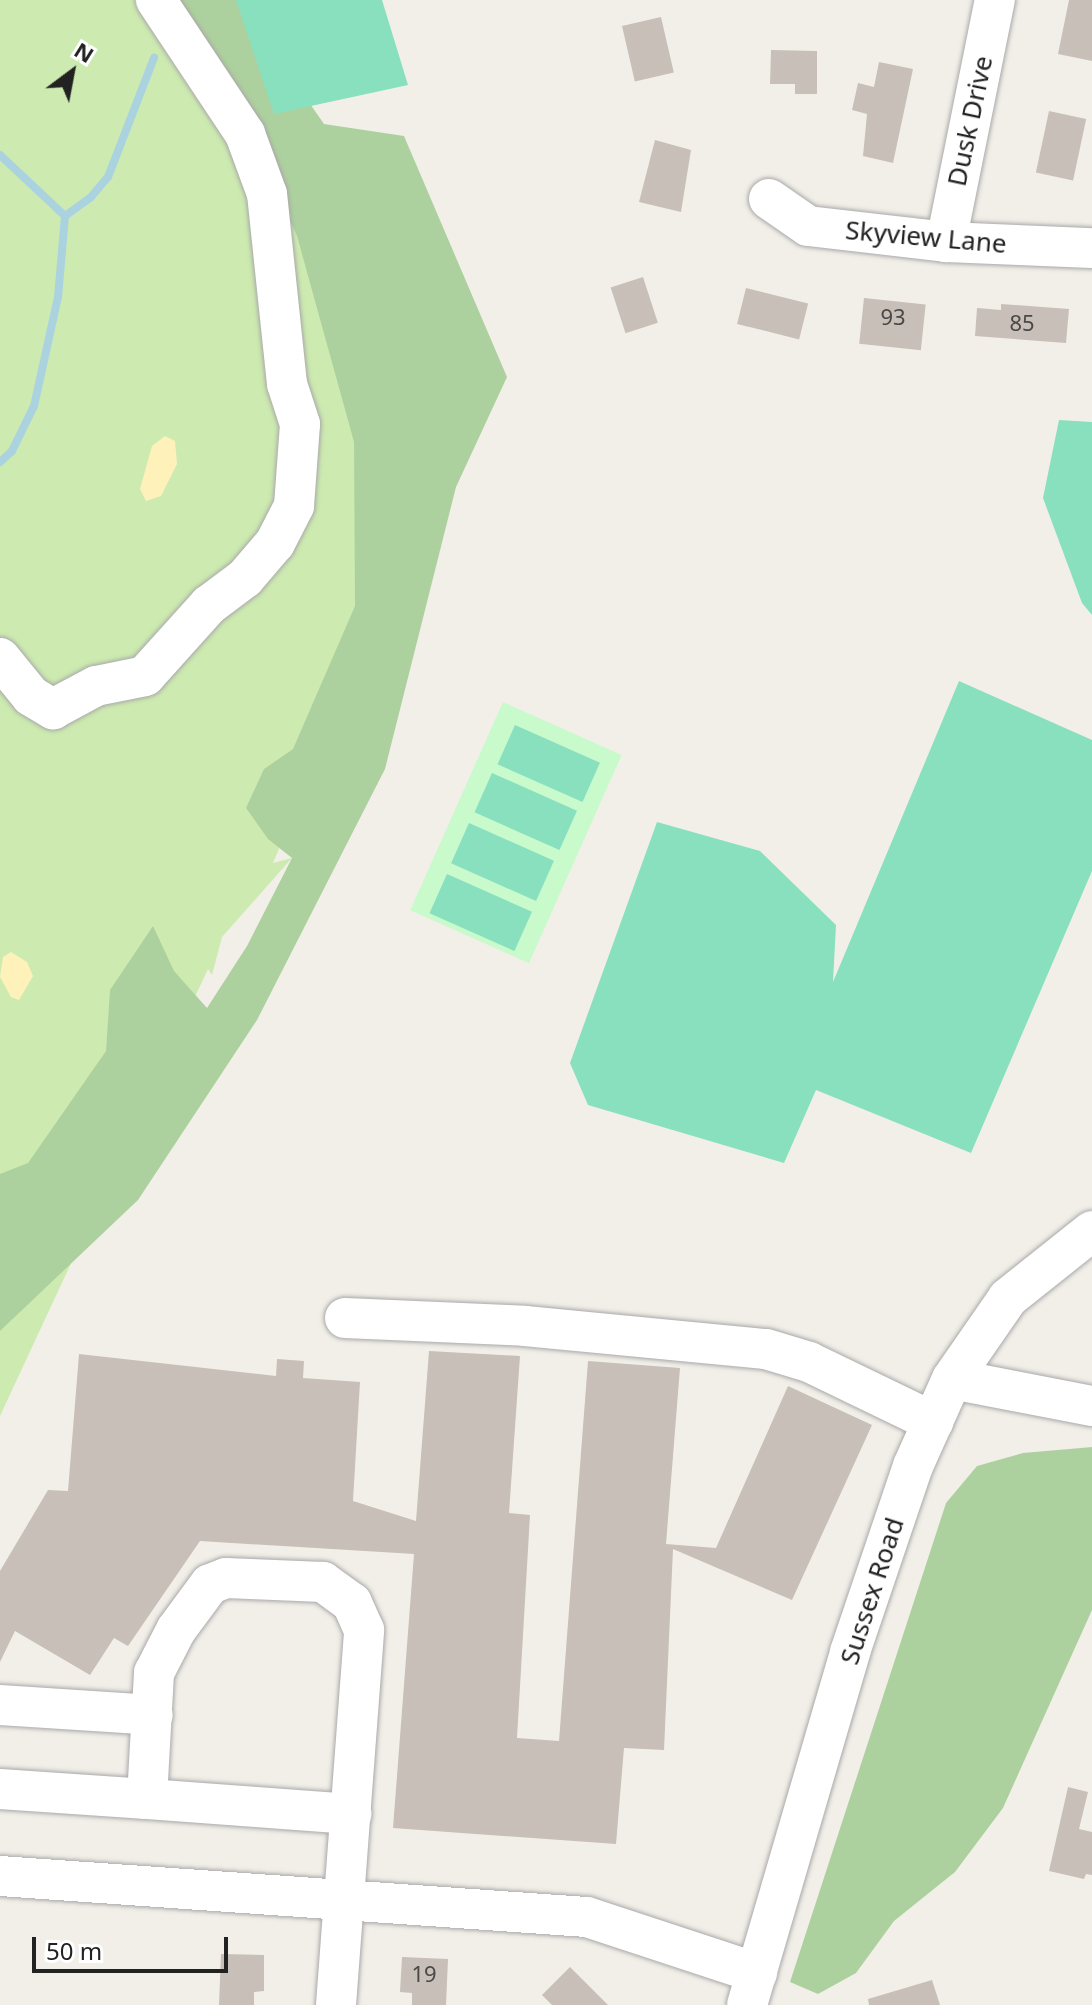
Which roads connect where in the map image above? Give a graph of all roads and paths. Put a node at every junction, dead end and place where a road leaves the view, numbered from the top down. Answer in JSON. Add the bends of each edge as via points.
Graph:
{"nodes":[{"id":1,"x":156,"y":0,"type":"edge"},
{"id":2,"x":995,"y":0,"type":"edge"},
{"id":3,"x":769,"y":199,"type":"dead end"},
{"id":4,"x":946,"y":242,"type":"junction"},
{"id":5,"x":1092,"y":248,"type":"edge"},
{"id":6,"x":0,"y":658,"type":"edge"},
{"id":7,"x":1092,"y":1231,"type":"edge"},
{"id":8,"x":345,"y":1318,"type":"dead end"},
{"id":9,"x":952,"y":1379,"type":"junction"},
{"id":10,"x":1092,"y":1406,"type":"edge"},
{"id":11,"x":933,"y":1422,"type":"junction"},
{"id":12,"x":0,"y":1705,"type":"edge"},
{"id":13,"x":153,"y":1715,"type":"junction"},
{"id":14,"x":0,"y":1789,"type":"edge"},
{"id":15,"x":147,"y":1799,"type":"junction"},
{"id":16,"x":351,"y":1814,"type":"junction"},
{"id":17,"x":0,"y":1876,"type":"edge"},
{"id":18,"x":344,"y":1900,"type":"junction"},
{"id":19,"x":752,"y":1989,"type":"edge"},
{"id":20,"x":336,"y":2005,"type":"edge"}],
"edges":[{"from":1,"to":6,"type":"street","via":[[245,134],[267,194],[287,384],[300,424],[294,506],[275,543],[245,578],[209,605],[145,676],[96,686],[53,709],[31,696]]},
{"from":2,"to":4,"type":"street","name":"Dusk Drive"},
{"from":3,"to":4,"type":"street","name":"Skyview Lane","via":[[808,226]]},
{"from":4,"to":5,"type":"street","name":"Skyview Lane"},
{"from":7,"to":9,"type":"street","name":"Sussex Road","via":[[1008,1298]]},
{"from":8,"to":11,"type":"street","via":[[525,1326],[766,1349],[809,1362]]},
{"from":9,"to":10,"type":"street"},
{"from":9,"to":11,"type":"street","name":"Sussex Road"},
{"from":11,"to":19,"type":"street","name":"Sussex Road","via":[[850,1652]]},
{"from":12,"to":13,"type":"street"},
{"from":13,"to":15,"type":"street"},
{"from":13,"to":16,"type":"street","via":[[154,1673],[161,1655],[210,1584],[226,1578],[323,1582],[352,1603],[364,1630]]},
{"from":14,"to":15,"type":"street"},
{"from":15,"to":16,"type":"street"},
{"from":16,"to":18,"type":"street"},
{"from":17,"to":18,"type":"street"},
{"from":18,"to":19,"type":"street","via":[[587,1917]]},
{"from":18,"to":20,"type":"street"}]}
